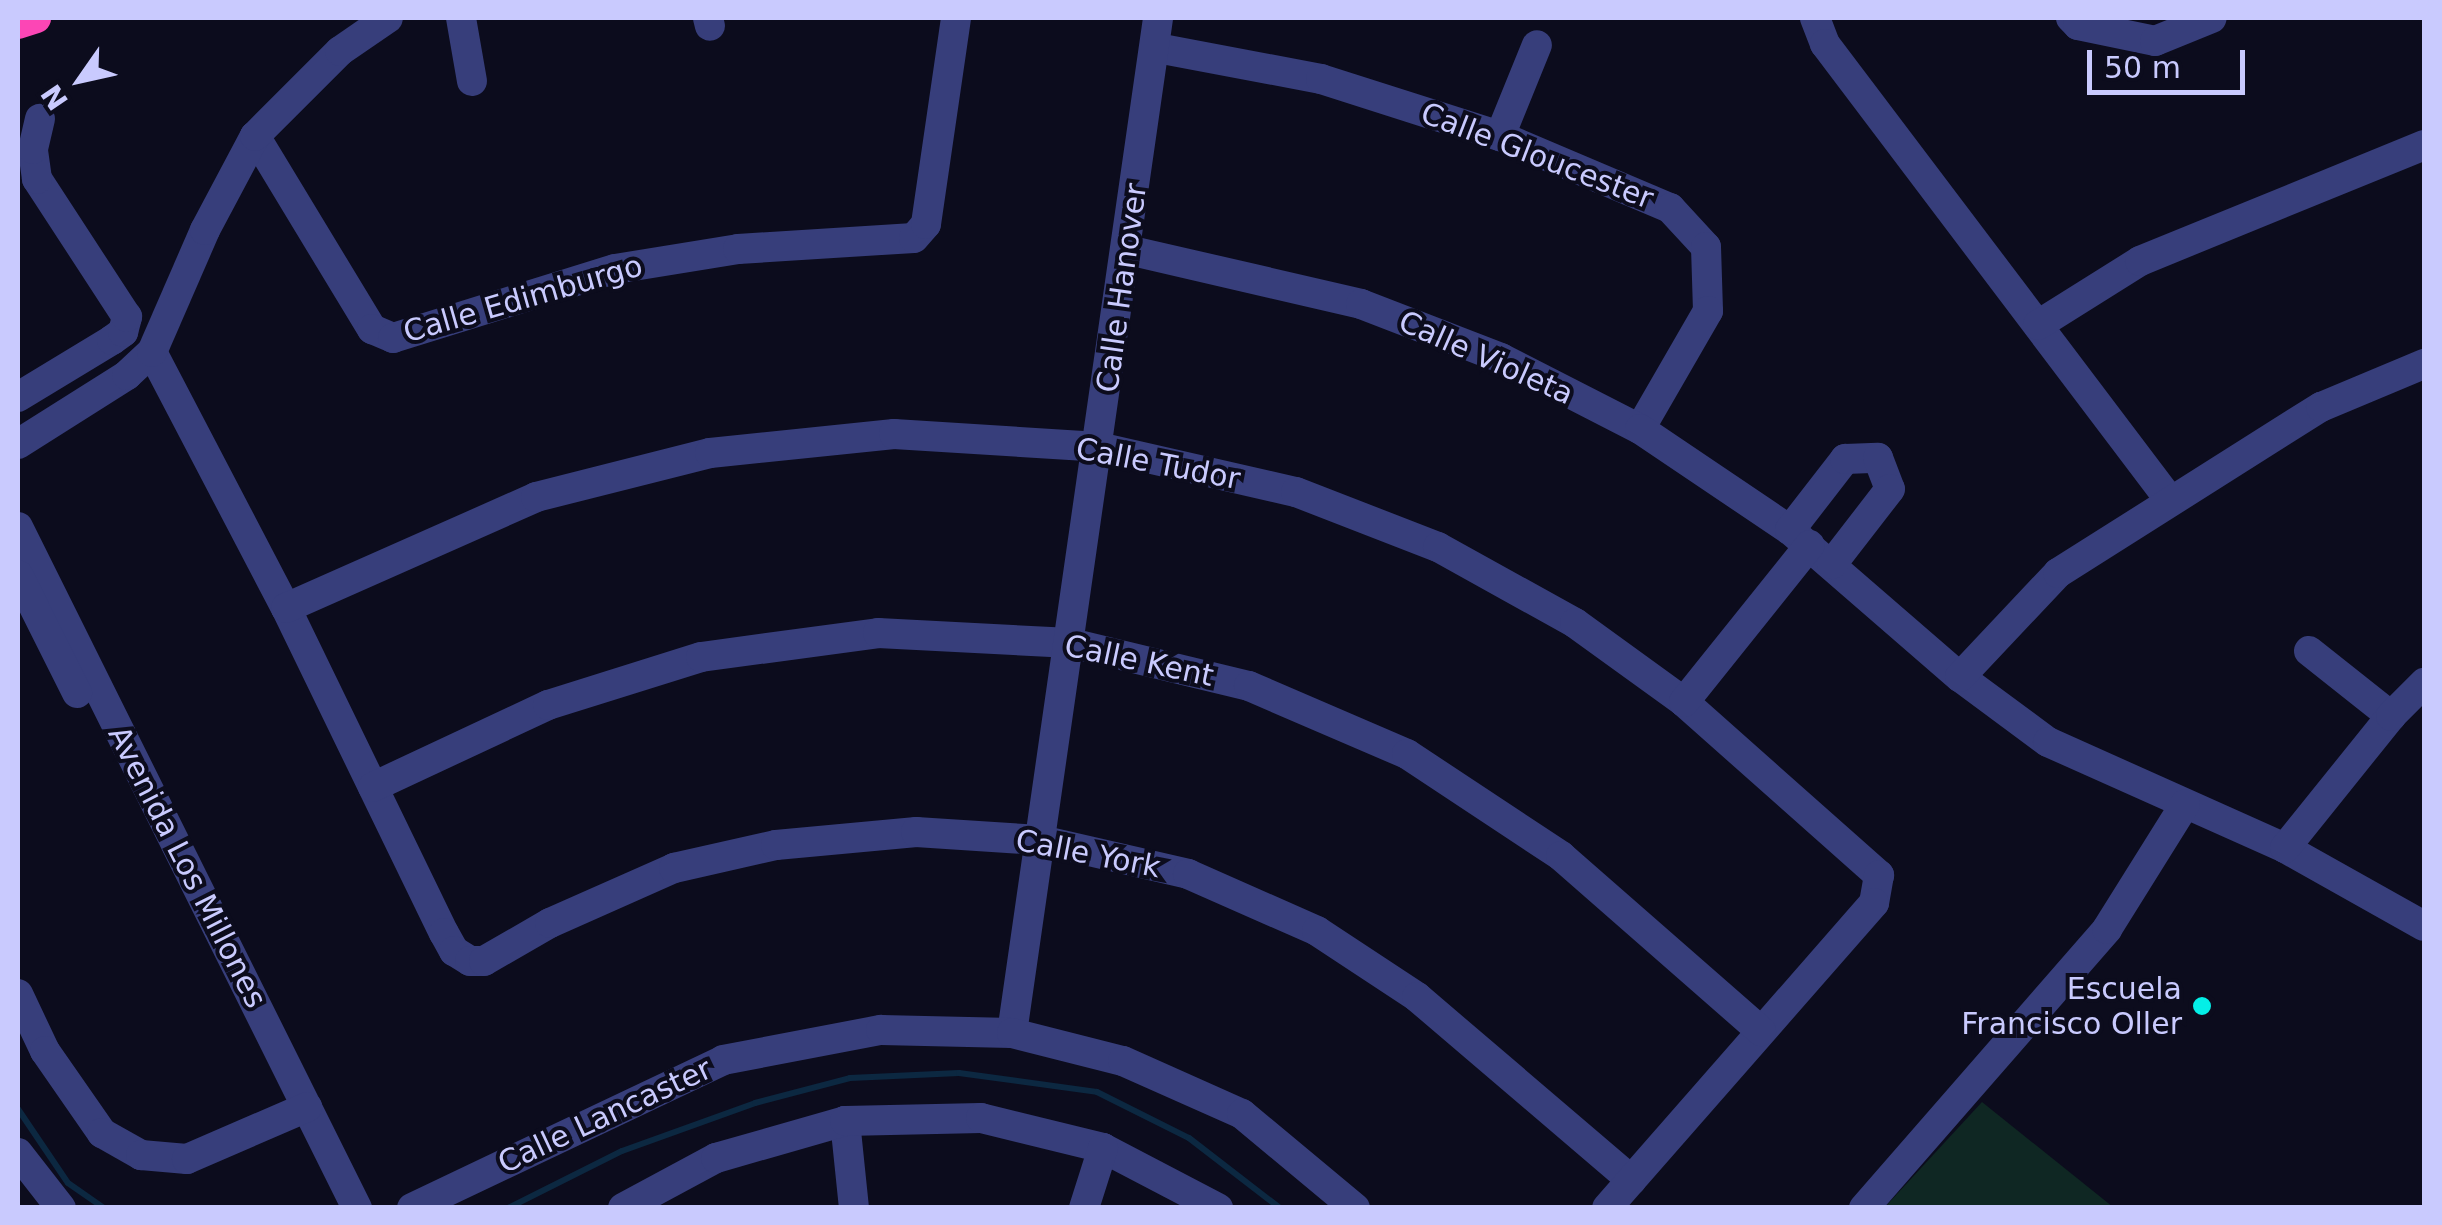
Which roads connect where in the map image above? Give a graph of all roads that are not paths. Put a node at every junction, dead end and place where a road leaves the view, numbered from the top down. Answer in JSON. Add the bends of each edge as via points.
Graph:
{"nodes":[{"id":1,"x":36,"y":18,"type":"edge"},
{"id":2,"x":388,"y":18,"type":"edge"},
{"id":3,"x":461,"y":18,"type":"edge"},
{"id":4,"x":956,"y":18,"type":"edge"},
{"id":5,"x":1815,"y":18,"type":"edge"},
{"id":6,"x":2071,"y":18,"type":"edge"},
{"id":7,"x":2212,"y":18,"type":"edge"},
{"id":8,"x":18,"y":24,"type":"edge"},
{"id":9,"x":1158,"y":33,"type":"edge"},
{"id":10,"x":1537,"y":45,"type":"dead end"},
{"id":11,"x":472,"y":81,"type":"dead end"},
{"id":12,"x":40,"y":120,"type":"dead end"},
{"id":13,"x":256,"y":136,"type":"junction"},
{"id":14,"x":1500,"y":136,"type":"junction"},
{"id":15,"x":2424,"y":145,"type":"edge"},
{"id":16,"x":1128,"y":250,"type":"junction"},
{"id":17,"x":2038,"y":325,"type":"junction"},
{"id":18,"x":152,"y":352,"type":"junction"},
{"id":19,"x":2424,"y":364,"type":"edge"},
{"id":20,"x":18,"y":397,"type":"edge"},
{"id":21,"x":1640,"y":429,"type":"junction"},
{"id":22,"x":18,"y":444,"type":"edge"},
{"id":23,"x":1099,"y":448,"type":"junction"},
{"id":24,"x":2168,"y":499,"type":"junction"},
{"id":25,"x":18,"y":527,"type":"edge"},
{"id":26,"x":1810,"y":546,"type":"junction"},
{"id":27,"x":18,"y":575,"type":"edge"},
{"id":28,"x":286,"y":608,"type":"junction"},
{"id":29,"x":1071,"y":643,"type":"junction"},
{"id":30,"x":2309,"y":650,"type":"dead end"},
{"id":31,"x":1960,"y":677,"type":"junction"},
{"id":32,"x":2424,"y":683,"type":"edge"},
{"id":33,"x":1684,"y":702,"type":"junction"},
{"id":34,"x":2391,"y":716,"type":"junction"},
{"id":35,"x":374,"y":787,"type":"junction"},
{"id":36,"x":2185,"y":804,"type":"junction"},
{"id":37,"x":1041,"y":840,"type":"junction"},
{"id":38,"x":2285,"y":848,"type":"junction"},
{"id":39,"x":2424,"y":926,"type":"edge"},
{"id":40,"x":18,"y":994,"type":"edge"},
{"id":41,"x":1761,"y":1031,"type":"junction"},
{"id":42,"x":1012,"y":1033,"type":"junction"},
{"id":43,"x":298,"y":1111,"type":"junction"},
{"id":44,"x":845,"y":1121,"type":"junction"},
{"id":45,"x":1104,"y":1148,"type":"junction"},
{"id":46,"x":18,"y":1153,"type":"edge"},
{"id":47,"x":1630,"y":1180,"type":"junction"},
{"id":48,"x":61,"y":1208,"type":"edge"},
{"id":49,"x":336,"y":1208,"type":"edge"},
{"id":50,"x":357,"y":1208,"type":"edge"},
{"id":51,"x":412,"y":1208,"type":"edge"},
{"id":52,"x":623,"y":1208,"type":"edge"},
{"id":53,"x":854,"y":1208,"type":"edge"},
{"id":54,"x":1084,"y":1208,"type":"edge"},
{"id":55,"x":1218,"y":1208,"type":"edge"},
{"id":56,"x":1355,"y":1208,"type":"edge"},
{"id":57,"x":1607,"y":1208,"type":"edge"},
{"id":58,"x":1864,"y":1208,"type":"edge"}],
"edges":[{"from":1,"to":8,"type":"highway"},
{"from":2,"to":13,"type":"street","via":[[340,51]]},
{"from":3,"to":11,"type":"street"},
{"from":4,"to":13,"type":"street","name":"Calle Edimburgo","via":[[926,224],[914,238],[738,249],[616,268],[393,338],[372,329]]},
{"from":5,"to":17,"type":"street","via":[[1825,44]]},
{"from":6,"to":7,"type":"street","via":[[2156,41]]},
{"from":9,"to":14,"type":"street","name":"Calle Gloucester"},
{"from":9,"to":16,"type":"street","name":"Calle Hanover"},
{"from":10,"to":14,"type":"street"},
{"from":12,"to":20,"type":"street","via":[[33,149],[37,179],[128,317],[123,332]]},
{"from":13,"to":18,"type":"street"},
{"from":14,"to":21,"type":"street","name":"Calle Gloucester","via":[[1670,208],[1706,247],[1708,311]]},
{"from":15,"to":17,"type":"street","via":[[2140,261]]},
{"from":16,"to":21,"type":"street","name":"Calle Violeta","via":[[1361,304],[1501,358]]},
{"from":16,"to":23,"type":"street","name":"Calle Hanover"},
{"from":17,"to":24,"type":"street"},
{"from":18,"to":22,"type":"street","via":[[127,376]]},
{"from":18,"to":28,"type":"street"},
{"from":19,"to":24,"type":"street","via":[[2321,407]]},
{"from":21,"to":26,"type":"street","name":"Calle Violeta"},
{"from":23,"to":28,"type":"street","name":"Calle Tudor","via":[[894,434],[710,453],[536,497]]},
{"from":23,"to":29,"type":"street","name":"Calle Hanover"},
{"from":23,"to":33,"type":"street","name":"Calle Tudor","via":[[1296,492],[1438,547],[1575,623]]},
{"from":24,"to":31,"type":"street","via":[[2058,573]]},
{"from":25,"to":43,"type":"street","name":"Avenida Los Millones"},
{"from":26,"to":31,"type":"street","name":"Calle Violeta"},
{"from":26,"to":33,"type":"street"},
{"from":27,"to":43,"type":"street","name":"Avenida Los Millones"},
{"from":28,"to":35,"type":"street"},
{"from":29,"to":35,"type":"street","name":"Calle Kent","via":[[878,634],[701,657],[548,705]]},
{"from":29,"to":37,"type":"street","name":"Calle Hanover"},
{"from":29,"to":41,"type":"street","name":"Calle Kent","via":[[1249,686],[1406,754],[1561,856]]},
{"from":30,"to":34,"type":"street"},
{"from":31,"to":36,"type":"street","name":"Calle Violeta","via":[[2048,742]]},
{"from":32,"to":34,"type":"street"},
{"from":33,"to":41,"type":"street","name":"Calle Tudor","via":[[1878,875],[1874,904]]},
{"from":34,"to":38,"type":"street"},
{"from":35,"to":37,"type":"street","name":"Calle York","via":[[454,951],[470,961],[484,961],[550,923],[674,868],[776,844],[916,832]]},
{"from":36,"to":38,"type":"street","name":"Calle Violeta"},
{"from":36,"to":58,"type":"street","via":[[2107,930]]},
{"from":37,"to":42,"type":"street","name":"Calle Hanover"},
{"from":37,"to":47,"type":"street","name":"Calle York","via":[[1188,874],[1318,932],[1417,997]]},
{"from":38,"to":39,"type":"street","name":"Calle Violeta"},
{"from":40,"to":43,"type":"street","via":[[45,1051],[102,1133],[141,1155],[188,1159]]},
{"from":41,"to":47,"type":"street"},
{"from":42,"to":51,"type":"street","name":"Calle Lancaster","via":[[881,1030],[723,1060]]},
{"from":42,"to":56,"type":"street","name":"Calle Lancaster","via":[[1123,1061],[1242,1114]]},
{"from":43,"to":49,"type":"street","name":"Avenida Los Millones"},
{"from":43,"to":50,"type":"street","name":"Avenida Los Millones"},
{"from":44,"to":45,"type":"street","via":[[982,1118]]},
{"from":44,"to":52,"type":"street","via":[[716,1158]]},
{"from":44,"to":53,"type":"street"},
{"from":45,"to":54,"type":"street"},
{"from":45,"to":55,"type":"street"},
{"from":46,"to":48,"type":"street"},
{"from":47,"to":57,"type":"street"}]}
